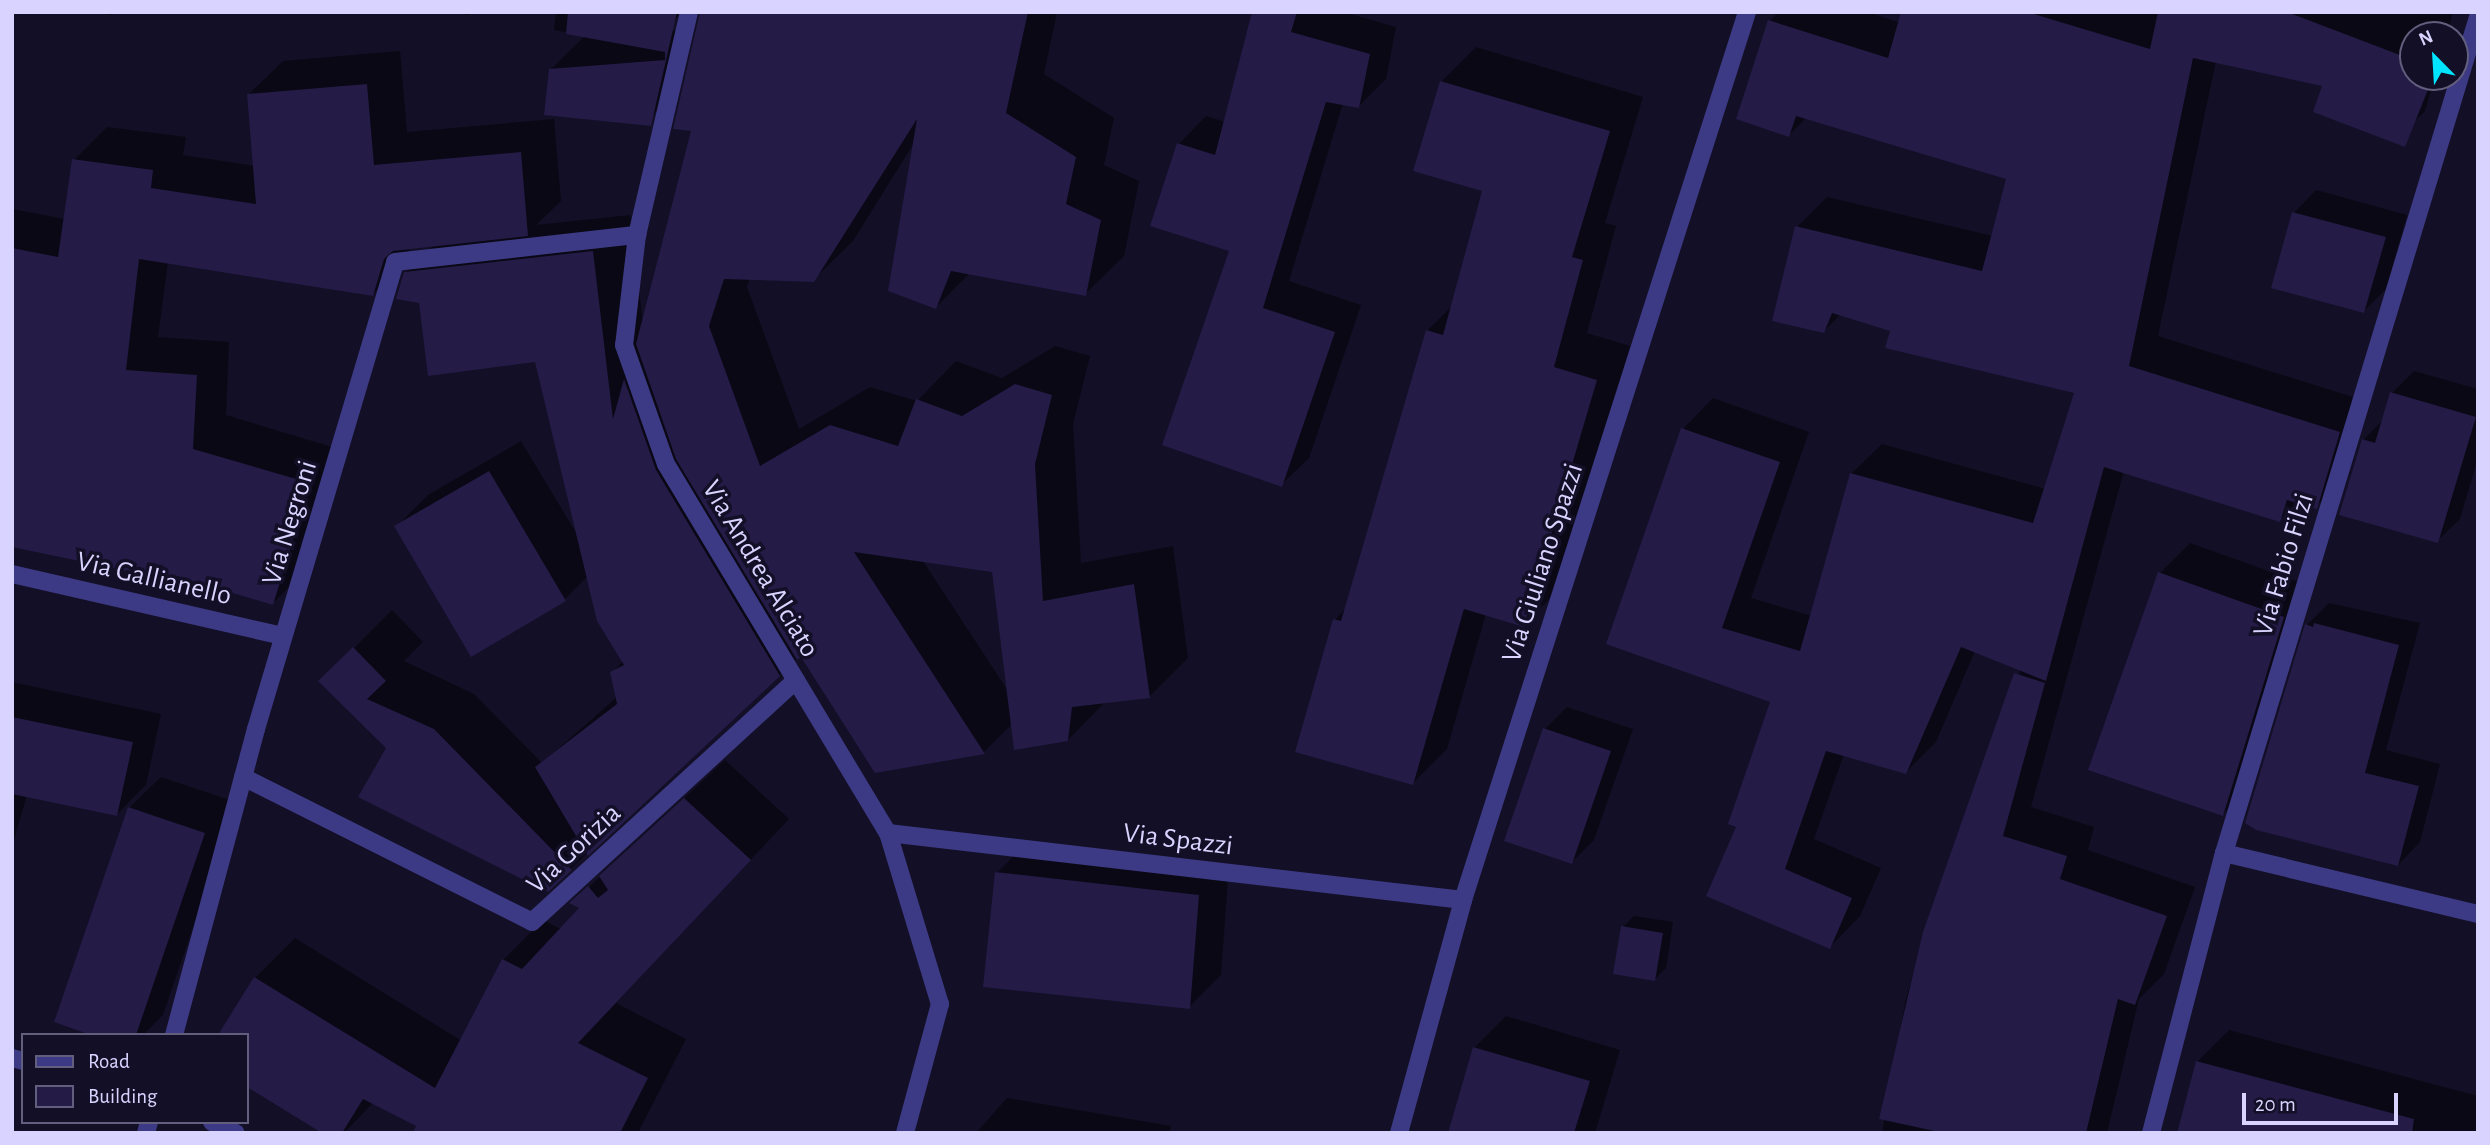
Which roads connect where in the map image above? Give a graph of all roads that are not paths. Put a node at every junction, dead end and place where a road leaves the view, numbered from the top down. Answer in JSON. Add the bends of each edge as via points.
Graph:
{"nodes":[{"id":1,"x":688,"y":12,"type":"edge"},
{"id":2,"x":1747,"y":12,"type":"edge"},
{"id":3,"x":2478,"y":17,"type":"edge"},
{"id":4,"x":637,"y":235,"type":"junction"},
{"id":5,"x":12,"y":574,"type":"edge"},
{"id":6,"x":283,"y":636,"type":"junction"},
{"id":7,"x":796,"y":680,"type":"junction"},
{"id":8,"x":243,"y":777,"type":"junction"},
{"id":9,"x":888,"y":833,"type":"junction"},
{"id":10,"x":2224,"y":853,"type":"junction"},
{"id":11,"x":1462,"y":900,"type":"junction"},
{"id":12,"x":2478,"y":914,"type":"edge"},
{"id":13,"x":175,"y":1033,"type":"edge"},
{"id":14,"x":216,"y":1124,"type":"edge"},
{"id":15,"x":236,"y":1133,"type":"edge"},
{"id":16,"x":905,"y":1133,"type":"edge"},
{"id":17,"x":1399,"y":1133,"type":"edge"},
{"id":18,"x":2151,"y":1133,"type":"edge"}],
"edges":[{"from":1,"to":4,"type":"street","name":"Via Andrea Alciato"},
{"from":2,"to":11,"type":"street","name":"Via Giuliano Spazzi"},
{"from":3,"to":10,"type":"street","name":"Via Fabio Filzi"},
{"from":4,"to":6,"type":"street","name":"Via Negroni","via":[[395,262]]},
{"from":4,"to":7,"type":"street","name":"Via Andrea Alciato","via":[[624,345],[666,464]]},
{"from":5,"to":6,"type":"street","name":"Via Gallianello"},
{"from":6,"to":8,"type":"street","name":"Via Negroni"},
{"from":7,"to":8,"type":"street","name":"Via Gorizia","via":[[533,922]]},
{"from":7,"to":9,"type":"street","name":"Via Andrea Alciato"},
{"from":8,"to":13,"type":"street","name":"Via Negroni"},
{"from":9,"to":11,"type":"street","name":"Via Spazzi"},
{"from":9,"to":16,"type":"street","name":"Via Andrea Alciato","via":[[940,1004]]},
{"from":10,"to":12,"type":"street"},
{"from":10,"to":18,"type":"street","name":"Via Fabio Filzi"},
{"from":11,"to":17,"type":"street","name":"Via Giuliano Spazzi"},
{"from":14,"to":15,"type":"street"}]}
